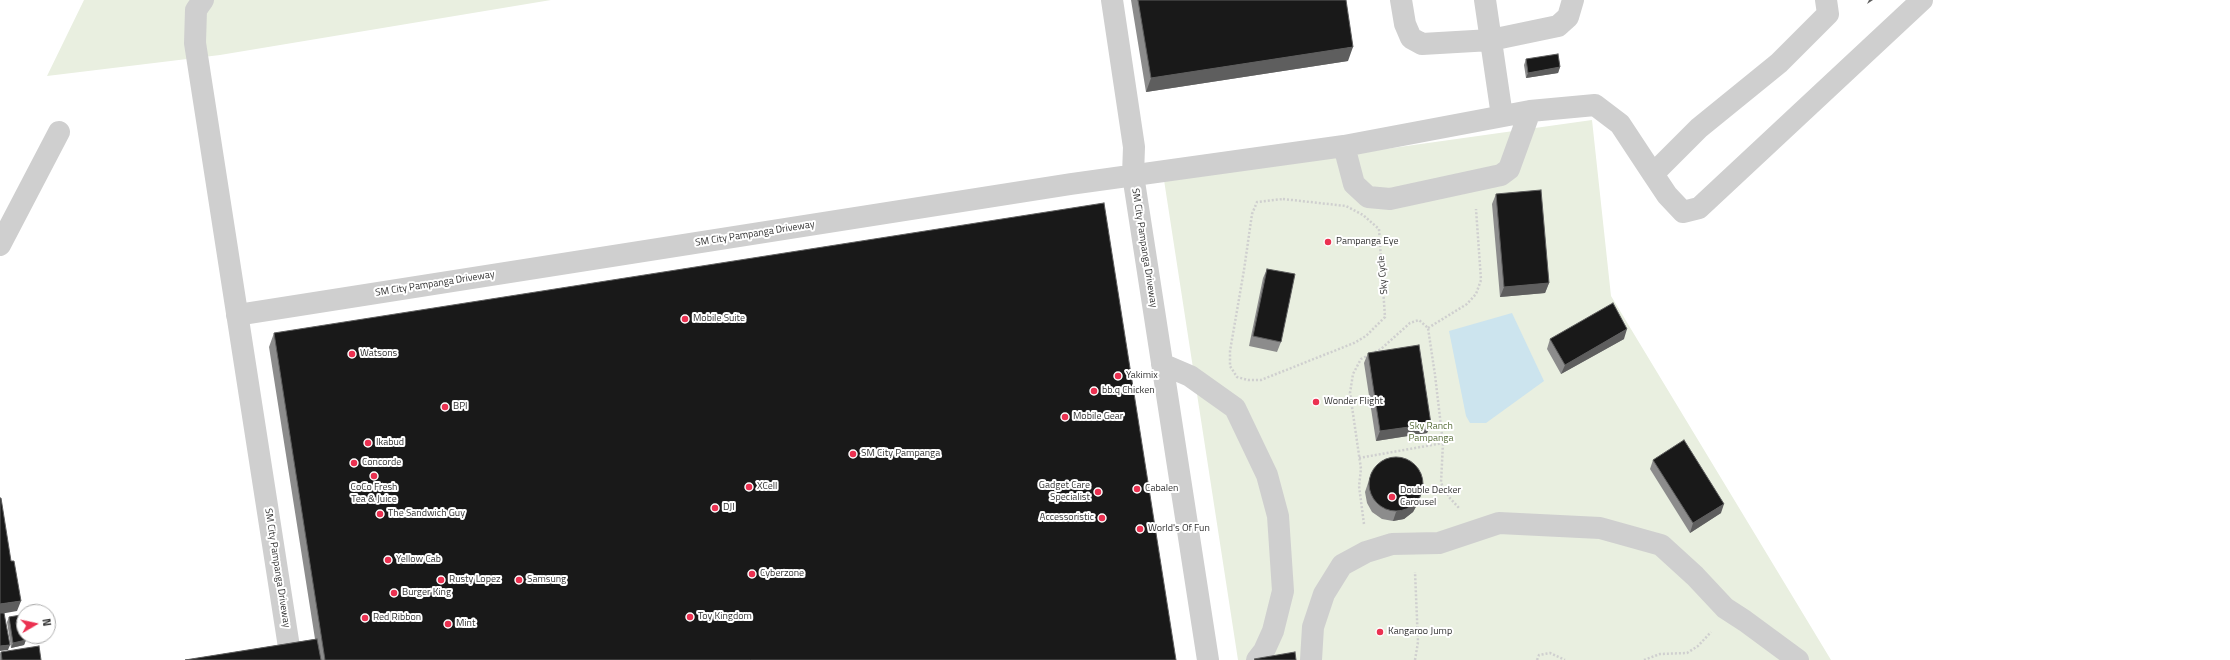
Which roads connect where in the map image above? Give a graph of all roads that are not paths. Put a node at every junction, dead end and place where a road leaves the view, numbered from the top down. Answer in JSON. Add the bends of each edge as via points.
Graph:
{"nodes":[{"id":1,"x":203,"y":0,"type":"edge"},
{"id":2,"x":1112,"y":0,"type":"edge"},
{"id":3,"x":1401,"y":0,"type":"edge"},
{"id":4,"x":1485,"y":0,"type":"edge"},
{"id":5,"x":1573,"y":0,"type":"edge"},
{"id":6,"x":1826,"y":0,"type":"edge"},
{"id":7,"x":1922,"y":0,"type":"edge"},
{"id":8,"x":1491,"y":40,"type":"junction"},
{"id":9,"x":1530,"y":111,"type":"junction"},
{"id":10,"x":1502,"y":116,"type":"junction"},
{"id":11,"x":59,"y":132,"type":"dead end"},
{"id":12,"x":1344,"y":146,"type":"junction"},
{"id":13,"x":1653,"y":174,"type":"junction"},
{"id":14,"x":1133,"y":175,"type":"junction"},
{"id":15,"x":0,"y":245,"type":"edge"},
{"id":16,"x":237,"y":315,"type":"junction"},
{"id":17,"x":1162,"y":364,"type":"junction"},
{"id":18,"x":291,"y":660,"type":"edge"},
{"id":19,"x":1208,"y":660,"type":"edge"},
{"id":20,"x":1257,"y":660,"type":"edge"},
{"id":21,"x":1311,"y":660,"type":"edge"},
{"id":22,"x":1798,"y":660,"type":"edge"}],
"edges":[{"from":1,"to":16,"type":"lane","via":[[196,10],[195,43]]},
{"from":2,"to":14,"type":"lane","via":[[1134,146]]},
{"from":3,"to":8,"type":"lane","via":[[1405,24],[1411,38],[1422,44]]},
{"from":4,"to":8,"type":"lane"},
{"from":5,"to":8,"type":"lane","via":[[1568,17],[1558,26]]},
{"from":6,"to":13,"type":"lane","via":[[1828,14],[1779,64],[1700,128]]},
{"from":7,"to":13,"type":"lane","via":[[1699,208],[1683,212],[1667,196]]},
{"from":8,"to":10,"type":"lane"},
{"from":9,"to":10,"type":"lane"},
{"from":9,"to":12,"type":"lane","via":[[1509,169],[1501,175],[1390,200],[1368,197],[1354,184]]},
{"from":9,"to":13,"type":"lane","via":[[1595,105],[1620,124]]},
{"from":10,"to":12,"type":"lane"},
{"from":11,"to":15,"type":"lane"},
{"from":12,"to":14,"type":"lane"},
{"from":14,"to":16,"type":"lane","name":"SM City Pampanga Driveway"},
{"from":14,"to":17,"type":"lane","name":"SM City Pampanga Driveway"},
{"from":16,"to":18,"type":"lane","name":"SM City Pampanga Driveway"},
{"from":17,"to":19,"type":"lane","name":"SM City Pampanga Driveway"},
{"from":17,"to":20,"type":"lane","via":[[1190,376],[1235,408],[1267,475],[1278,516],[1283,591],[1273,631]]},
{"from":21,"to":22,"type":"lane","via":[[1313,627],[1324,594],[1342,565],[1369,551],[1392,544],[1439,543],[1499,523],[1600,528],[1661,545],[1696,576],[1730,612]]}]}
